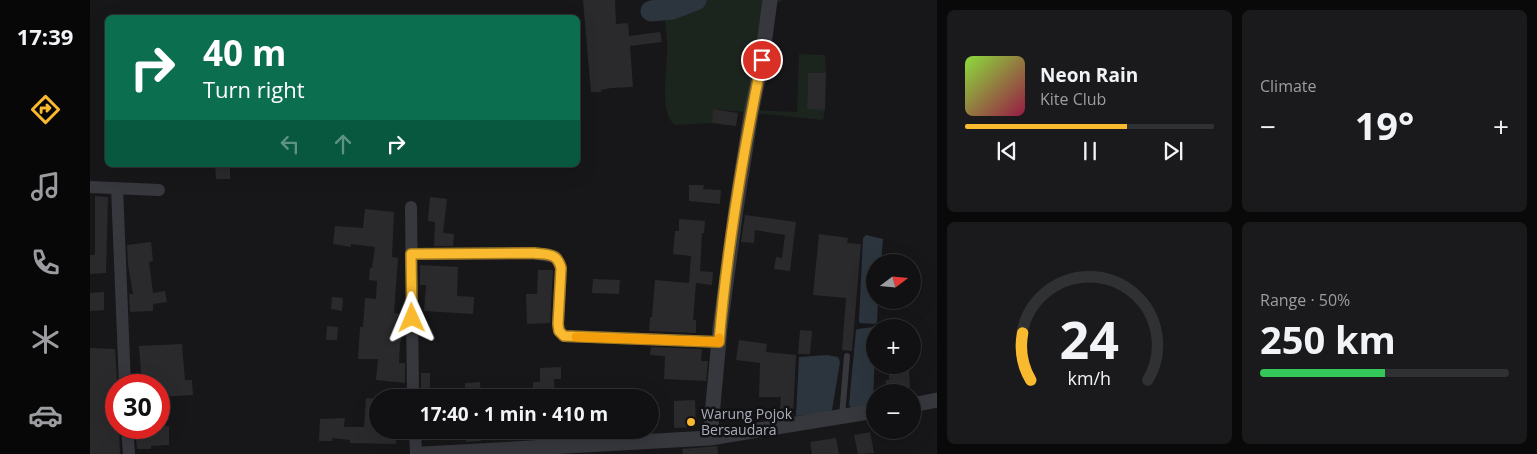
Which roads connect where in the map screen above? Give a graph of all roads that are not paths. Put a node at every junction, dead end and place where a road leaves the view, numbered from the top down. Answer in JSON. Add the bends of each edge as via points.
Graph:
{"nodes":[{"id":1,"x":770,"y":0,"type":"edge"},
{"id":2,"x":90,"y":187,"type":"edge"},
{"id":3,"x":117,"y":188,"type":"junction"},
{"id":4,"x":159,"y":190,"type":"dead end"},
{"id":5,"x":411,"y":207,"type":"dead end"},
{"id":6,"x":411,"y":254,"type":"junction"},
{"id":7,"x":719,"y":342,"type":"junction"},
{"id":8,"x":847,"y":356,"type":"dead end"},
{"id":9,"x":125,"y":374,"type":"edge"},
{"id":10,"x":413,"y":389,"type":"edge"},
{"id":11,"x":937,"y":400,"type":"edge"},
{"id":12,"x":921,"y":403,"type":"edge"},
{"id":13,"x":866,"y":413,"type":"edge"},
{"id":14,"x":842,"y":417,"type":"junction"},
{"id":15,"x":710,"y":438,"type":"junction"},
{"id":16,"x":128,"y":439,"type":"edge"},
{"id":17,"x":415,"y":439,"type":"edge"},
{"id":18,"x":129,"y":454,"type":"edge"},
{"id":19,"x":416,"y":454,"type":"edge"},
{"id":20,"x":423,"y":454,"type":"edge"}],
"edges":[{"from":1,"to":7,"type":"street","via":[[736,209]]},
{"from":2,"to":3,"type":"street"},
{"from":3,"to":4,"type":"street"},
{"from":3,"to":9,"type":"street"},
{"from":5,"to":6,"type":"street"},
{"from":6,"to":7,"type":"street","via":[[533,253],[556,257],[561,268],[558,324],[564,336]]},
{"from":6,"to":10,"type":"street"},
{"from":7,"to":15,"type":"street"},
{"from":8,"to":14,"type":"lane"},
{"from":11,"to":12,"type":"street"},
{"from":13,"to":14,"type":"street"},
{"from":14,"to":15,"type":"street"},
{"from":15,"to":20,"type":"street"},
{"from":16,"to":18,"type":"street"},
{"from":17,"to":19,"type":"street"}]}
